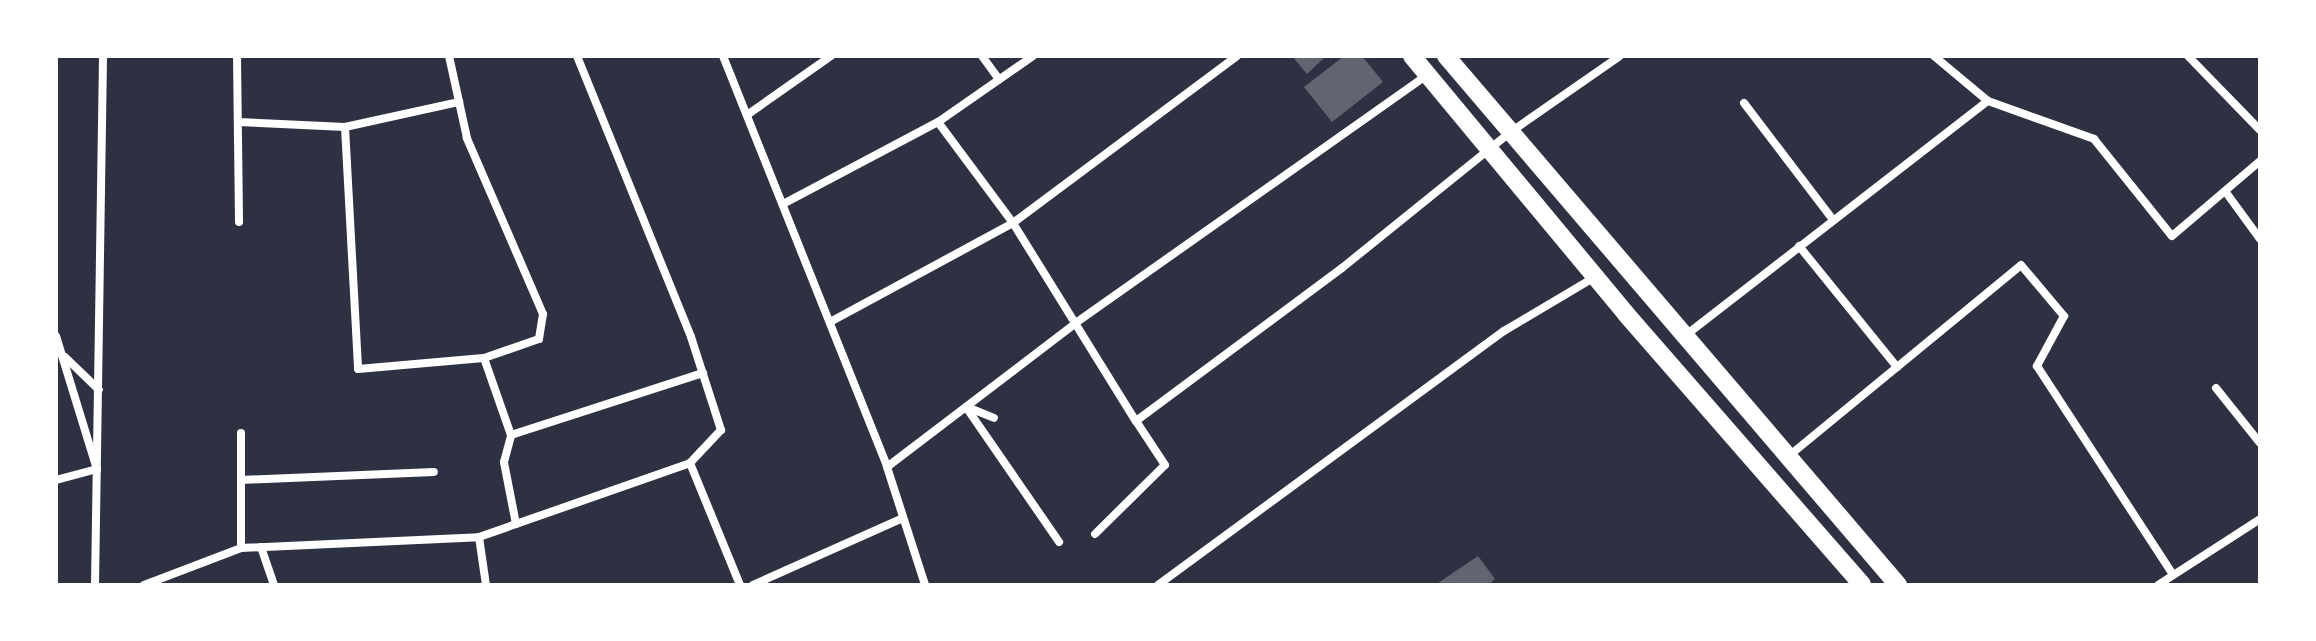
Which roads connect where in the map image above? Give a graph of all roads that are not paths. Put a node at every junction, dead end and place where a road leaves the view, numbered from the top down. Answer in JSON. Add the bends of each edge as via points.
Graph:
{"nodes":[{"id":1,"x":103,"y":56,"type":"edge"},
{"id":2,"x":237,"y":56,"type":"edge"},
{"id":3,"x":449,"y":56,"type":"edge"},
{"id":4,"x":577,"y":56,"type":"edge"},
{"id":5,"x":723,"y":56,"type":"edge"},
{"id":6,"x":831,"y":56,"type":"edge"},
{"id":7,"x":982,"y":56,"type":"edge"},
{"id":8,"x":1033,"y":56,"type":"edge"},
{"id":9,"x":1237,"y":56,"type":"edge"},
{"id":10,"x":1412,"y":56,"type":"edge"},
{"id":11,"x":1446,"y":56,"type":"edge"},
{"id":12,"x":1620,"y":56,"type":"edge"},
{"id":13,"x":1934,"y":56,"type":"edge"},
{"id":14,"x":2188,"y":56,"type":"edge"},
{"id":15,"x":1427,"y":75,"type":"junction"},
{"id":16,"x":999,"y":79,"type":"junction"},
{"id":17,"x":1988,"y":101,"type":"junction"},
{"id":18,"x":459,"y":102,"type":"junction"},
{"id":19,"x":1744,"y":103,"type":"dead end"},
{"id":20,"x":747,"y":115,"type":"junction"},
{"id":21,"x":238,"y":122,"type":"junction"},
{"id":22,"x":938,"y":122,"type":"junction"},
{"id":23,"x":345,"y":127,"type":"junction"},
{"id":24,"x":2260,"y":130,"type":"edge"},
{"id":25,"x":1512,"y":131,"type":"junction"},
{"id":26,"x":1489,"y":150,"type":"junction"},
{"id":27,"x":2260,"y":161,"type":"edge"},
{"id":28,"x":2225,"y":191,"type":"junction"},
{"id":29,"x":783,"y":204,"type":"junction"},
{"id":30,"x":1833,"y":220,"type":"junction"},
{"id":31,"x":239,"y":222,"type":"dead end"},
{"id":32,"x":1013,"y":223,"type":"junction"},
{"id":33,"x":2260,"y":239,"type":"edge"},
{"id":34,"x":1799,"y":246,"type":"junction"},
{"id":35,"x":1595,"y":277,"type":"junction"},
{"id":36,"x":830,"y":322,"type":"junction"},
{"id":37,"x":1077,"y":322,"type":"junction"},
{"id":38,"x":56,"y":336,"type":"edge"},
{"id":39,"x":1686,"y":336,"type":"junction"},
{"id":40,"x":65,"y":357,"type":"junction"},
{"id":41,"x":484,"y":358,"type":"junction"},
{"id":42,"x":1897,"y":367,"type":"junction"},
{"id":43,"x":703,"y":373,"type":"junction"},
{"id":44,"x":2216,"y":388,"type":"dead end"},
{"id":45,"x":99,"y":390,"type":"junction"},
{"id":46,"x":966,"y":407,"type":"junction"},
{"id":47,"x":994,"y":418,"type":"dead end"},
{"id":48,"x":1136,"y":421,"type":"junction"},
{"id":49,"x":241,"y":433,"type":"dead end"},
{"id":50,"x":511,"y":435,"type":"junction"},
{"id":51,"x":2260,"y":443,"type":"edge"},
{"id":52,"x":1790,"y":455,"type":"junction"},
{"id":53,"x":690,"y":463,"type":"junction"},
{"id":54,"x":887,"y":467,"type":"junction"},
{"id":55,"x":97,"y":469,"type":"junction"},
{"id":56,"x":434,"y":472,"type":"dead end"},
{"id":57,"x":56,"y":480,"type":"edge"},
{"id":58,"x":241,"y":480,"type":"junction"},
{"id":59,"x":903,"y":518,"type":"junction"},
{"id":60,"x":2260,"y":519,"type":"edge"},
{"id":61,"x":516,"y":524,"type":"junction"},
{"id":62,"x":1095,"y":534,"type":"dead end"},
{"id":63,"x":479,"y":537,"type":"junction"},
{"id":64,"x":1059,"y":542,"type":"dead end"},
{"id":65,"x":261,"y":547,"type":"junction"},
{"id":66,"x":241,"y":548,"type":"junction"},
{"id":67,"x":2173,"y":575,"type":"junction"},
{"id":68,"x":95,"y":585,"type":"edge"},
{"id":69,"x":144,"y":585,"type":"edge"},
{"id":70,"x":274,"y":585,"type":"edge"},
{"id":71,"x":486,"y":585,"type":"edge"},
{"id":72,"x":740,"y":585,"type":"edge"},
{"id":73,"x":753,"y":585,"type":"edge"},
{"id":74,"x":925,"y":585,"type":"edge"},
{"id":75,"x":1158,"y":585,"type":"edge"},
{"id":76,"x":1862,"y":585,"type":"edge"},
{"id":77,"x":1898,"y":585,"type":"edge"},
{"id":78,"x":2158,"y":585,"type":"edge"}],
"edges":[{"from":1,"to":45,"type":"street"},
{"from":2,"to":21,"type":"street"},
{"from":3,"to":18,"type":"street"},
{"from":4,"to":43,"type":"street"},
{"from":5,"to":20,"type":"street"},
{"from":6,"to":20,"type":"street"},
{"from":7,"to":16,"type":"street"},
{"from":8,"to":16,"type":"street"},
{"from":9,"to":32,"type":"street"},
{"from":10,"to":15,"type":"main road"},
{"from":11,"to":25,"type":"main road"},
{"from":12,"to":25,"type":"street"},
{"from":13,"to":17,"type":"street"},
{"from":14,"to":24,"type":"street"},
{"from":15,"to":26,"type":"main road"},
{"from":15,"to":37,"type":"street"},
{"from":16,"to":22,"type":"street"},
{"from":17,"to":28,"type":"street","via":[[2094,139],[2172,236]]},
{"from":17,"to":30,"type":"street"},
{"from":18,"to":23,"type":"street"},
{"from":18,"to":41,"type":"street","via":[[467,138],[543,314],[539,339]]},
{"from":19,"to":30,"type":"street"},
{"from":20,"to":29,"type":"street"},
{"from":21,"to":23,"type":"street"},
{"from":21,"to":31,"type":"street"},
{"from":22,"to":29,"type":"street"},
{"from":22,"to":32,"type":"street"},
{"from":23,"to":41,"type":"street","via":[[358,369]]},
{"from":25,"to":26,"type":"street"},
{"from":25,"to":39,"type":"main road"},
{"from":26,"to":35,"type":"main road"},
{"from":26,"to":48,"type":"street","via":[[1331,277]]},
{"from":27,"to":28,"type":"street"},
{"from":28,"to":33,"type":"street"},
{"from":29,"to":36,"type":"street"},
{"from":30,"to":34,"type":"street"},
{"from":32,"to":36,"type":"street"},
{"from":32,"to":37,"type":"street"},
{"from":34,"to":39,"type":"street"},
{"from":34,"to":42,"type":"street"},
{"from":35,"to":75,"type":"street","via":[[1504,331]]},
{"from":35,"to":76,"type":"main road"},
{"from":36,"to":54,"type":"street"},
{"from":37,"to":46,"type":"street"},
{"from":37,"to":48,"type":"street"},
{"from":38,"to":40,"type":"street"},
{"from":39,"to":52,"type":"main road"},
{"from":40,"to":45,"type":"street"},
{"from":40,"to":55,"type":"street"},
{"from":41,"to":50,"type":"street"},
{"from":42,"to":52,"type":"street"},
{"from":42,"to":67,"type":"street","via":[[2021,265],[2064,316],[2037,366]]},
{"from":43,"to":50,"type":"street"},
{"from":43,"to":53,"type":"street","via":[[721,430]]},
{"from":44,"to":51,"type":"street"},
{"from":45,"to":55,"type":"street"},
{"from":46,"to":47,"type":"street"},
{"from":46,"to":54,"type":"street"},
{"from":46,"to":64,"type":"street"},
{"from":48,"to":62,"type":"street","via":[[1165,465]]},
{"from":49,"to":58,"type":"street"},
{"from":50,"to":61,"type":"street","via":[[504,462]]},
{"from":52,"to":77,"type":"main road"},
{"from":53,"to":61,"type":"street"},
{"from":53,"to":72,"type":"street"},
{"from":54,"to":59,"type":"street"},
{"from":55,"to":57,"type":"street"},
{"from":55,"to":68,"type":"street"},
{"from":56,"to":58,"type":"street"},
{"from":58,"to":66,"type":"street"},
{"from":59,"to":73,"type":"street"},
{"from":59,"to":74,"type":"street"},
{"from":60,"to":67,"type":"street"},
{"from":61,"to":63,"type":"street"},
{"from":63,"to":65,"type":"street"},
{"from":63,"to":71,"type":"street"},
{"from":65,"to":66,"type":"street"},
{"from":65,"to":70,"type":"street"},
{"from":66,"to":69,"type":"street"},
{"from":67,"to":78,"type":"street"}]}
